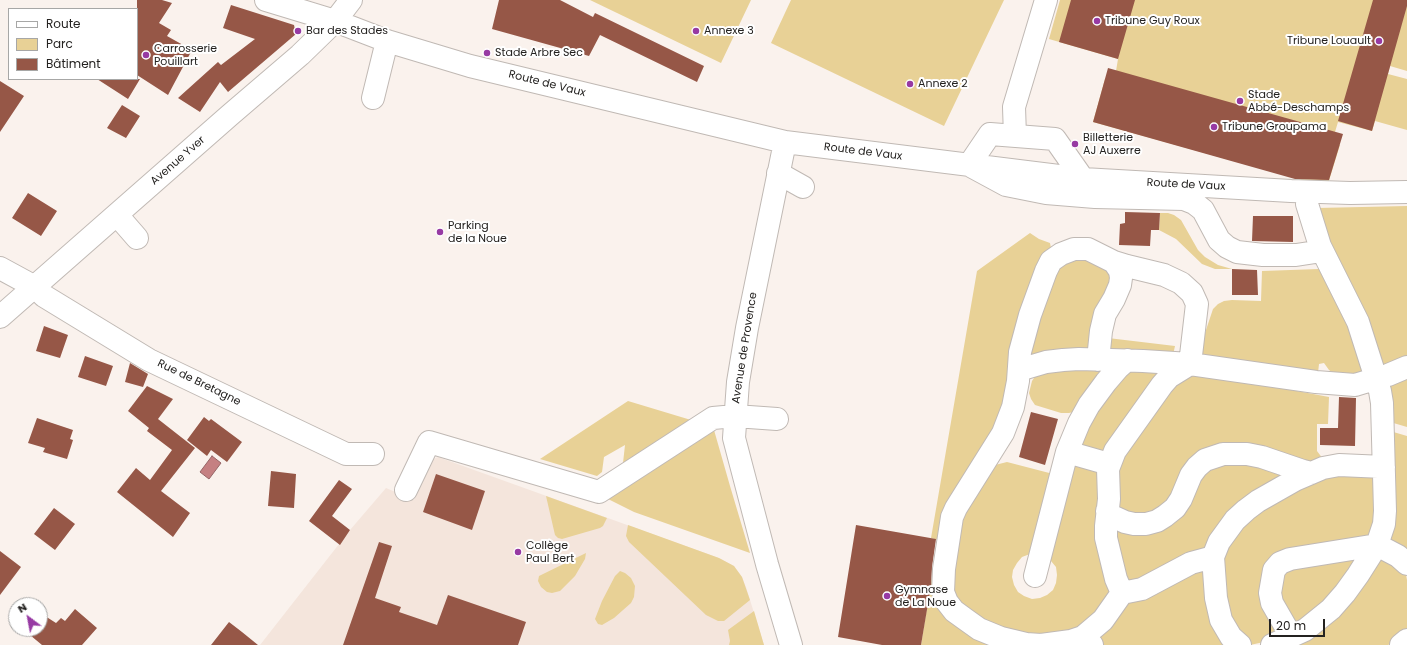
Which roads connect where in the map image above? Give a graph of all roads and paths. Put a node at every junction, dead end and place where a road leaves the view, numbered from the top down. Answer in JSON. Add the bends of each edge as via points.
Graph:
{"nodes":[{"id":1,"x":266,"y":0,"type":"edge"},
{"id":2,"x":351,"y":0,"type":"edge"},
{"id":3,"x":1046,"y":0,"type":"edge"},
{"id":4,"x":335,"y":21,"type":"junction"},
{"id":5,"x":388,"y":41,"type":"junction"},
{"id":6,"x":373,"y":98,"type":"dead end"},
{"id":7,"x":1014,"y":136,"type":"junction"},
{"id":8,"x":785,"y":142,"type":"junction"},
{"id":9,"x":969,"y":165,"type":"junction"},
{"id":10,"x":778,"y":173,"type":"junction"},
{"id":11,"x":1083,"y":179,"type":"junction"},
{"id":12,"x":803,"y":187,"type":"dead end"},
{"id":13,"x":1308,"y":192,"type":"junction"},
{"id":14,"x":1407,"y":192,"type":"edge"},
{"id":15,"x":117,"y":215,"type":"junction"},
{"id":16,"x":136,"y":238,"type":"dead end"},
{"id":17,"x":1322,"y":252,"type":"junction"},
{"id":18,"x":1114,"y":262,"type":"junction"},
{"id":19,"x":0,"y":268,"type":"edge"},
{"id":20,"x":35,"y":287,"type":"junction"},
{"id":21,"x":0,"y":317,"type":"edge"},
{"id":22,"x":1098,"y":360,"type":"junction"},
{"id":23,"x":1127,"y":360,"type":"junction"},
{"id":24,"x":1190,"y":364,"type":"junction"},
{"id":25,"x":1407,"y":367,"type":"edge"},
{"id":26,"x":1019,"y":370,"type":"junction"},
{"id":27,"x":1376,"y":379,"type":"junction"},
{"id":28,"x":735,"y":416,"type":"junction"},
{"id":29,"x":777,"y":419,"type":"dead end"},
{"id":30,"x":1067,"y":452,"type":"junction"},
{"id":31,"x":373,"y":454,"type":"dead end"},
{"id":32,"x":1109,"y":464,"type":"junction"},
{"id":33,"x":1384,"y":467,"type":"junction"},
{"id":34,"x":1311,"y":473,"type":"junction"},
{"id":35,"x":406,"y":490,"type":"dead end"},
{"id":36,"x":1107,"y":511,"type":"junction"},
{"id":37,"x":1377,"y":545,"type":"junction"},
{"id":38,"x":1213,"y":557,"type":"junction"},
{"id":39,"x":1407,"y":564,"type":"edge"},
{"id":40,"x":1035,"y":576,"type":"dead end"},
{"id":41,"x":1122,"y":593,"type":"junction"},
{"id":42,"x":1282,"y":640,"type":"edge"},
{"id":43,"x":1407,"y":640,"type":"edge"},
{"id":44,"x":1088,"y":641,"type":"edge"},
{"id":45,"x":791,"y":645,"type":"edge"},
{"id":46,"x":1240,"y":645,"type":"edge"},
{"id":47,"x":1401,"y":645,"type":"edge"}],
"edges":[{"from":1,"to":4,"type":"street","name":"Route de Vaux"},
{"from":2,"to":4,"type":"street","name":"Avenue Yver"},
{"from":3,"to":7,"type":"street","via":[[1014,107]]},
{"from":4,"to":5,"type":"street","name":"Route de Vaux"},
{"from":4,"to":15,"type":"street","name":"Avenue Yver","via":[[300,55]]},
{"from":5,"to":6,"type":"street"},
{"from":5,"to":8,"type":"street","name":"Route de Vaux","via":[[470,66]]},
{"from":7,"to":9,"type":"street","via":[[990,134]]},
{"from":7,"to":11,"type":"street","via":[[1055,139]]},
{"from":8,"to":9,"type":"street","name":"Route de Vaux"},
{"from":8,"to":10,"type":"street","name":"Avenue de Provence"},
{"from":9,"to":11,"type":"street","name":"Route de Vaux"},
{"from":9,"to":17,"type":"street","via":[[1006,185],[1046,193],[1095,197],[1184,198],[1203,210],[1219,240],[1237,252],[1296,256]]},
{"from":10,"to":12,"type":"street"},
{"from":10,"to":28,"type":"street","name":"Avenue de Provence","via":[[747,328]]},
{"from":11,"to":13,"type":"street","name":"Route de Vaux"},
{"from":13,"to":14,"type":"street","name":"Route de Vaux"},
{"from":13,"to":17,"type":"street","via":[[1307,204]]},
{"from":15,"to":16,"type":"street"},
{"from":15,"to":20,"type":"street","name":"Avenue Yver"},
{"from":17,"to":27,"type":"street","via":[[1358,322]]},
{"from":18,"to":22,"type":"street","via":[[1120,271],[1120,285],[1105,314]]},
{"from":18,"to":24,"type":"street","via":[[1164,275],[1181,283],[1192,293],[1197,304]]},
{"from":18,"to":26,"type":"street","via":[[1088,249],[1074,249],[1051,261],[1030,315],[1020,352]]},
{"from":19,"to":20,"type":"street","name":"Rue de Bretagne"},
{"from":20,"to":21,"type":"street","name":"Avenue Yver"},
{"from":20,"to":31,"type":"street","name":"Rue de Bretagne","via":[[44,296],[150,360],[346,454]]},
{"from":22,"to":23,"type":"street"},
{"from":22,"to":26,"type":"street","via":[[1046,362]]},
{"from":23,"to":24,"type":"street"},
{"from":23,"to":30,"type":"street","via":[[1106,382],[1090,405]]},
{"from":24,"to":27,"type":"street","via":[[1339,384],[1355,385]]},
{"from":24,"to":32,"type":"street","via":[[1162,385],[1115,451]]},
{"from":25,"to":27,"type":"street"},
{"from":26,"to":44,"type":"street","via":[[1013,407],[1003,433],[952,517],[943,592],[954,611],[980,629],[1001,638],[1041,645]]},
{"from":27,"to":33,"type":"street","via":[[1382,403]]},
{"from":28,"to":29,"type":"street"},
{"from":28,"to":35,"type":"street","via":[[713,418],[599,492],[429,442]]},
{"from":28,"to":45,"type":"street","name":"Avenue de Provence","via":[[734,438]]},
{"from":30,"to":32,"type":"street"},
{"from":30,"to":40,"type":"street"},
{"from":32,"to":36,"type":"street"},
{"from":33,"to":34,"type":"street","via":[[1339,465]]},
{"from":33,"to":37,"type":"street","via":[[1384,524]]},
{"from":34,"to":36,"type":"street","via":[[1262,457],[1223,454],[1205,460],[1197,467],[1175,508],[1157,521],[1134,524]]},
{"from":34,"to":38,"type":"street","via":[[1246,510],[1226,531]]},
{"from":36,"to":41,"type":"street","via":[[1106,538]]},
{"from":37,"to":39,"type":"street"},
{"from":37,"to":42,"type":"street","via":[[1358,575],[1331,609],[1305,630]]},
{"from":37,"to":42,"type":"street","via":[[1290,559],[1280,563],[1274,570],[1270,593]]},
{"from":38,"to":41,"type":"street","via":[[1191,563],[1142,589]]},
{"from":38,"to":46,"type":"street","via":[[1216,598],[1221,620],[1231,637]]},
{"from":41,"to":44,"type":"street"},
{"from":43,"to":47,"type":"street"}]}
